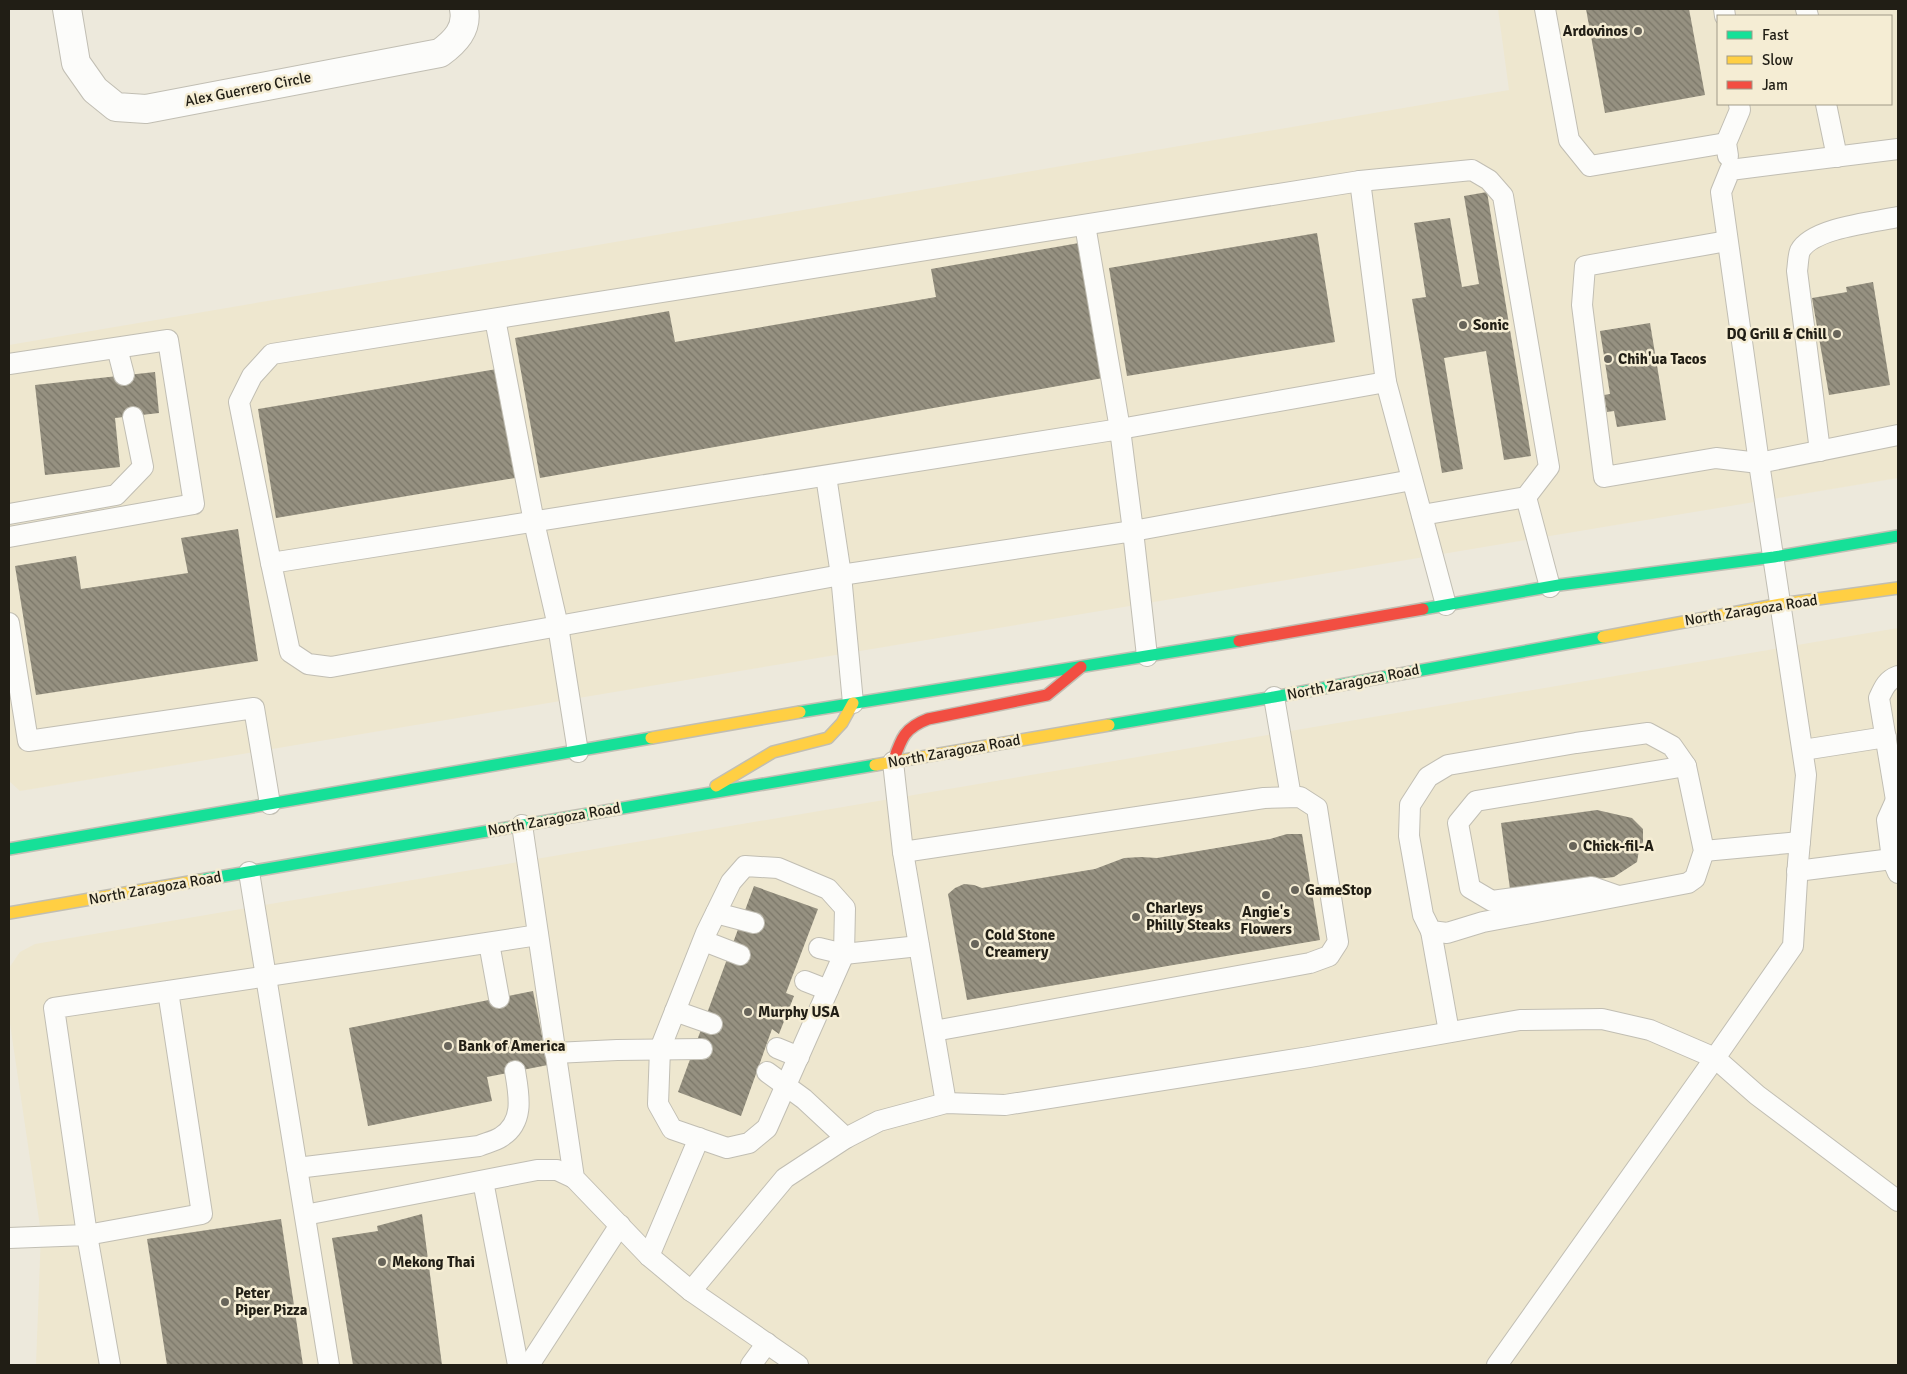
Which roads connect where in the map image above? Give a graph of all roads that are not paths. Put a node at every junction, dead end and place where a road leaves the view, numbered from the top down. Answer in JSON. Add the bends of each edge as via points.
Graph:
{"nodes":[{"id":1,"x":68,"y":9,"type":"edge"},
{"id":2,"x":464,"y":9,"type":"edge"},
{"id":3,"x":1545,"y":9,"type":"edge"},
{"id":4,"x":1739,"y":105,"type":"edge"},
{"id":5,"x":1826,"y":105,"type":"edge"},
{"id":6,"x":1726,"y":143,"type":"junction"},
{"id":7,"x":1898,"y":148,"type":"edge"},
{"id":8,"x":1837,"y":157,"type":"junction"},
{"id":9,"x":1730,"y":170,"type":"junction"},
{"id":10,"x":1360,"y":182,"type":"junction"},
{"id":11,"x":1898,"y":217,"type":"edge"},
{"id":12,"x":1085,"y":225,"type":"junction"},
{"id":13,"x":1727,"y":241,"type":"junction"},
{"id":14,"x":495,"y":319,"type":"junction"},
{"id":15,"x":117,"y":348,"type":"junction"},
{"id":16,"x":9,"y":364,"type":"edge"},
{"id":17,"x":124,"y":375,"type":"dead end"},
{"id":18,"x":1386,"y":382,"type":"junction"},
{"id":19,"x":133,"y":417,"type":"dead end"},
{"id":20,"x":1120,"y":429,"type":"junction"},
{"id":21,"x":1898,"y":435,"type":"edge"},
{"id":22,"x":1820,"y":451,"type":"junction"},
{"id":23,"x":1758,"y":463,"type":"junction"},
{"id":24,"x":826,"y":476,"type":"junction"},
{"id":25,"x":1412,"y":480,"type":"junction"},
{"id":26,"x":1526,"y":497,"type":"junction"},
{"id":27,"x":9,"y":514,"type":"edge"},
{"id":28,"x":1422,"y":515,"type":"junction"},
{"id":29,"x":534,"y":522,"type":"junction"},
{"id":30,"x":1133,"y":531,"type":"junction"},
{"id":31,"x":9,"y":536,"type":"edge"},
{"id":32,"x":1898,"y":536,"type":"edge"},
{"id":33,"x":1774,"y":557,"type":"junction"},
{"id":34,"x":271,"y":563,"type":"junction"},
{"id":35,"x":841,"y":575,"type":"junction"},
{"id":36,"x":1550,"y":587,"type":"junction"},
{"id":37,"x":1898,"y":588,"type":"edge"},
{"id":38,"x":1781,"y":604,"type":"junction"},
{"id":39,"x":1446,"y":605,"type":"junction"},
{"id":40,"x":9,"y":623,"type":"edge"},
{"id":41,"x":558,"y":626,"type":"junction"},
{"id":42,"x":1147,"y":656,"type":"junction"},
{"id":43,"x":1082,"y":666,"type":"junction"},
{"id":44,"x":1898,"y":676,"type":"edge"},
{"id":45,"x":1274,"y":697,"type":"junction"},
{"id":46,"x":853,"y":703,"type":"junction"},
{"id":47,"x":1886,"y":736,"type":"junction"},
{"id":48,"x":1803,"y":750,"type":"junction"},
{"id":49,"x":578,"y":752,"type":"junction"},
{"id":50,"x":893,"y":762,"type":"junction"},
{"id":51,"x":1686,"y":766,"type":"junction"},
{"id":52,"x":703,"y":794,"type":"junction"},
{"id":53,"x":1291,"y":798,"type":"junction"},
{"id":54,"x":1897,"y":800,"type":"edge"},
{"id":55,"x":270,"y":804,"type":"junction"},
{"id":56,"x":522,"y":825,"type":"junction"},
{"id":57,"x":1800,"y":842,"type":"junction"},
{"id":58,"x":9,"y":850,"type":"edge"},
{"id":59,"x":1704,"y":851,"type":"junction"},
{"id":60,"x":903,"y":852,"type":"junction"},
{"id":61,"x":1895,"y":866,"type":"edge"},
{"id":62,"x":1798,"y":870,"type":"junction"},
{"id":63,"x":249,"y":872,"type":"junction"},
{"id":64,"x":1620,"y":897,"type":"junction"},
{"id":65,"x":9,"y":913,"type":"edge"},
{"id":66,"x":716,"y":913,"type":"junction"},
{"id":67,"x":754,"y":923,"type":"dead end"},
{"id":68,"x":1431,"y":931,"type":"junction"},
{"id":69,"x":538,"y":935,"type":"junction"},
{"id":70,"x":704,"y":941,"type":"junction"},
{"id":71,"x":489,"y":943,"type":"junction"},
{"id":72,"x":919,"y":946,"type":"junction"},
{"id":73,"x":819,"y":948,"type":"dead end"},
{"id":74,"x":844,"y":954,"type":"junction"},
{"id":75,"x":740,"y":955,"type":"dead end"},
{"id":76,"x":265,"y":977,"type":"junction"},
{"id":77,"x":805,"y":981,"type":"dead end"},
{"id":78,"x":828,"y":990,"type":"junction"},
{"id":79,"x":168,"y":991,"type":"junction"},
{"id":80,"x":499,"y":998,"type":"dead end"},
{"id":81,"x":675,"y":1011,"type":"junction"},
{"id":82,"x":712,"y":1024,"type":"dead end"},
{"id":83,"x":934,"y":1032,"type":"junction"},
{"id":84,"x":1449,"y":1032,"type":"junction"},
{"id":85,"x":777,"y":1048,"type":"dead end"},
{"id":86,"x":660,"y":1049,"type":"junction"},
{"id":87,"x":702,"y":1049,"type":"dead end"},
{"id":88,"x":556,"y":1053,"type":"junction"},
{"id":89,"x":798,"y":1057,"type":"junction"},
{"id":90,"x":1715,"y":1058,"type":"junction"},
{"id":91,"x":515,"y":1071,"type":"dead end"},
{"id":92,"x":767,"y":1072,"type":"dead end"},
{"id":93,"x":786,"y":1086,"type":"junction"},
{"id":94,"x":946,"y":1103,"type":"junction"},
{"id":95,"x":699,"y":1138,"type":"junction"},
{"id":96,"x":846,"y":1138,"type":"junction"},
{"id":97,"x":297,"y":1168,"type":"junction"},
{"id":98,"x":574,"y":1178,"type":"junction"},
{"id":99,"x":483,"y":1181,"type":"junction"},
{"id":100,"x":1898,"y":1201,"type":"edge"},
{"id":101,"x":305,"y":1216,"type":"junction"},
{"id":102,"x":620,"y":1226,"type":"junction"},
{"id":103,"x":87,"y":1235,"type":"junction"},
{"id":104,"x":9,"y":1238,"type":"edge"},
{"id":105,"x":649,"y":1256,"type":"junction"},
{"id":106,"x":691,"y":1291,"type":"junction"},
{"id":107,"x":766,"y":1344,"type":"junction"},
{"id":108,"x":110,"y":1365,"type":"edge"},
{"id":109,"x":329,"y":1365,"type":"edge"},
{"id":110,"x":518,"y":1365,"type":"edge"},
{"id":111,"x":529,"y":1365,"type":"edge"},
{"id":112,"x":751,"y":1365,"type":"edge"},
{"id":113,"x":798,"y":1365,"type":"edge"},
{"id":114,"x":1496,"y":1365,"type":"edge"}],
"edges":[{"from":1,"to":2,"type":"street","name":"Alex Guerrero Circle","via":[[76,63],[95,90],[116,107],[146,109],[440,53],[453,44],[462,31]]},
{"from":3,"to":6,"type":"lane","via":[[1569,140],[1590,166]]},
{"from":4,"to":6,"type":"lane"},
{"from":5,"to":8,"type":"lane"},
{"from":6,"to":9,"type":"lane"},
{"from":7,"to":8,"type":"lane"},
{"from":8,"to":9,"type":"lane"},
{"from":9,"to":13,"type":"lane","via":[[1721,192]]},
{"from":10,"to":12,"type":"lane"},
{"from":10,"to":18,"type":"lane"},
{"from":10,"to":26,"type":"lane","via":[[1472,170],[1489,180],[1503,196],[1549,467]]},
{"from":11,"to":22,"type":"lane","via":[[1822,233],[1808,241],[1800,252],[1797,270]]},
{"from":12,"to":14,"type":"lane"},
{"from":12,"to":20,"type":"lane"},
{"from":13,"to":23,"type":"lane"},
{"from":13,"to":23,"type":"lane","via":[[1585,266],[1582,305],[1604,477],[1716,458]]},
{"from":14,"to":29,"type":"lane"},
{"from":14,"to":34,"type":"lane","via":[[272,354],[252,376],[239,402]]},
{"from":15,"to":16,"type":"lane"},
{"from":15,"to":17,"type":"lane"},
{"from":15,"to":31,"type":"lane","via":[[168,340],[194,504]]},
{"from":18,"to":20,"type":"lane"},
{"from":18,"to":25,"type":"lane"},
{"from":19,"to":27,"type":"lane","via":[[143,467],[116,495]]},
{"from":20,"to":24,"type":"lane"},
{"from":20,"to":30,"type":"lane"},
{"from":21,"to":22,"type":"lane"},
{"from":22,"to":23,"type":"lane"},
{"from":23,"to":33,"type":"lane"},
{"from":24,"to":29,"type":"lane"},
{"from":24,"to":35,"type":"lane"},
{"from":25,"to":28,"type":"lane"},
{"from":25,"to":30,"type":"lane"},
{"from":26,"to":28,"type":"lane"},
{"from":26,"to":36,"type":"lane"},
{"from":28,"to":39,"type":"lane"},
{"from":29,"to":34,"type":"lane"},
{"from":29,"to":41,"type":"lane"},
{"from":30,"to":35,"type":"lane"},
{"from":30,"to":42,"type":"lane"},
{"from":32,"to":33,"type":"main road"},
{"from":33,"to":36,"type":"main road"},
{"from":33,"to":38,"type":"lane"},
{"from":34,"to":41,"type":"lane","via":[[290,652],[308,664],[331,667]]},
{"from":35,"to":41,"type":"lane"},
{"from":35,"to":46,"type":"lane"},
{"from":36,"to":39,"type":"main road"},
{"from":37,"to":38,"type":"main road","name":"North Zaragoza Road"},
{"from":38,"to":45,"type":"main road","name":"North Zaragoza Road"},
{"from":38,"to":48,"type":"lane"},
{"from":39,"to":42,"type":"main road"},
{"from":40,"to":55,"type":"lane","via":[[28,741],[254,708]]},
{"from":41,"to":49,"type":"lane"},
{"from":42,"to":43,"type":"main road"},
{"from":43,"to":46,"type":"main road"},
{"from":43,"to":50,"type":"main road","via":[[1047,695],[913,724],[903,735]]},
{"from":44,"to":47,"type":"lane","via":[[1885,685],[1880,698]]},
{"from":45,"to":50,"type":"main road","name":"North Zaragoza Road"},
{"from":45,"to":53,"type":"lane"},
{"from":46,"to":49,"type":"main road"},
{"from":46,"to":52,"type":"main road","via":[[828,738],[773,752]]},
{"from":47,"to":48,"type":"lane"},
{"from":47,"to":54,"type":"lane"},
{"from":48,"to":57,"type":"lane","via":[[1806,775]]},
{"from":49,"to":55,"type":"main road"},
{"from":50,"to":52,"type":"main road","name":"North Zaragoza Road"},
{"from":50,"to":60,"type":"lane"},
{"from":51,"to":59,"type":"lane"},
{"from":51,"to":64,"type":"lane","via":[[1476,801],[1458,823],[1470,888],[1492,901],[1592,887]]},
{"from":51,"to":68,"type":"lane","via":[[1672,746],[1648,733],[1448,765],[1428,777],[1410,805],[1409,836],[1423,915]]},
{"from":52,"to":56,"type":"main road","name":"North Zaragoza Road"},
{"from":53,"to":60,"type":"lane","via":[[1264,798]]},
{"from":53,"to":83,"type":"lane","via":[[1300,797],[1317,808],[1338,942],[1330,956],[1310,963]]},
{"from":54,"to":61,"type":"lane","via":[[1887,820]]},
{"from":55,"to":58,"type":"main road"},
{"from":56,"to":63,"type":"main road","name":"North Zaragoza Road"},
{"from":56,"to":69,"type":"lane"},
{"from":57,"to":59,"type":"lane"},
{"from":57,"to":62,"type":"lane"},
{"from":59,"to":64,"type":"lane","via":[[1695,878],[1688,883]]},
{"from":60,"to":72,"type":"lane"},
{"from":61,"to":62,"type":"lane"},
{"from":62,"to":90,"type":"lane","via":[[1793,946]]},
{"from":63,"to":65,"type":"main road","name":"North Zaragoza Road"},
{"from":63,"to":76,"type":"lane"},
{"from":64,"to":68,"type":"lane","via":[[1483,922],[1447,933]]},
{"from":66,"to":67,"type":"lane"},
{"from":66,"to":70,"type":"lane"},
{"from":66,"to":74,"type":"lane","via":[[730,882],[745,866],[778,868],[828,889],[845,908]]},
{"from":68,"to":84,"type":"lane"},
{"from":69,"to":71,"type":"lane"},
{"from":69,"to":88,"type":"lane"},
{"from":70,"to":75,"type":"lane"},
{"from":70,"to":81,"type":"lane"},
{"from":71,"to":76,"type":"lane"},
{"from":71,"to":80,"type":"lane"},
{"from":72,"to":74,"type":"lane"},
{"from":72,"to":83,"type":"lane"},
{"from":73,"to":74,"type":"lane"},
{"from":74,"to":78,"type":"lane"},
{"from":76,"to":79,"type":"lane"},
{"from":76,"to":97,"type":"lane"},
{"from":77,"to":78,"type":"lane"},
{"from":78,"to":89,"type":"lane"},
{"from":79,"to":103,"type":"lane","via":[[202,1214]]},
{"from":79,"to":103,"type":"lane","via":[[54,1008]]},
{"from":81,"to":82,"type":"lane"},
{"from":81,"to":86,"type":"lane"},
{"from":83,"to":94,"type":"lane"},
{"from":84,"to":90,"type":"lane","via":[[1520,1020],[1602,1019],[1650,1030]]},
{"from":84,"to":94,"type":"lane","via":[[1005,1105]]},
{"from":85,"to":89,"type":"lane"},
{"from":86,"to":87,"type":"lane"},
{"from":86,"to":88,"type":"lane"},
{"from":86,"to":95,"type":"lane","via":[[658,1104],[672,1129]]},
{"from":88,"to":98,"type":"lane"},
{"from":89,"to":93,"type":"lane"},
{"from":90,"to":100,"type":"lane","via":[[1757,1095]]},
{"from":90,"to":114,"type":"lane"},
{"from":91,"to":97,"type":"lane","via":[[520,1098],[516,1123],[502,1136],[479,1146]]},
{"from":92,"to":93,"type":"lane"},
{"from":93,"to":95,"type":"lane","via":[[767,1128],[749,1143],[727,1148]]},
{"from":93,"to":96,"type":"lane"},
{"from":94,"to":96,"type":"lane","via":[[879,1121]]},
{"from":95,"to":105,"type":"lane"},
{"from":96,"to":106,"type":"lane","via":[[785,1178]]},
{"from":97,"to":101,"type":"lane"},
{"from":98,"to":99,"type":"lane","via":[[557,1170],[537,1170]]},
{"from":98,"to":102,"type":"lane"},
{"from":99,"to":101,"type":"lane"},
{"from":99,"to":110,"type":"lane"},
{"from":101,"to":109,"type":"lane"},
{"from":102,"to":105,"type":"lane"},
{"from":102,"to":111,"type":"lane"},
{"from":103,"to":104,"type":"lane"},
{"from":103,"to":108,"type":"lane"},
{"from":105,"to":106,"type":"lane"},
{"from":106,"to":107,"type":"lane"},
{"from":107,"to":112,"type":"lane"},
{"from":107,"to":113,"type":"lane"}]}
